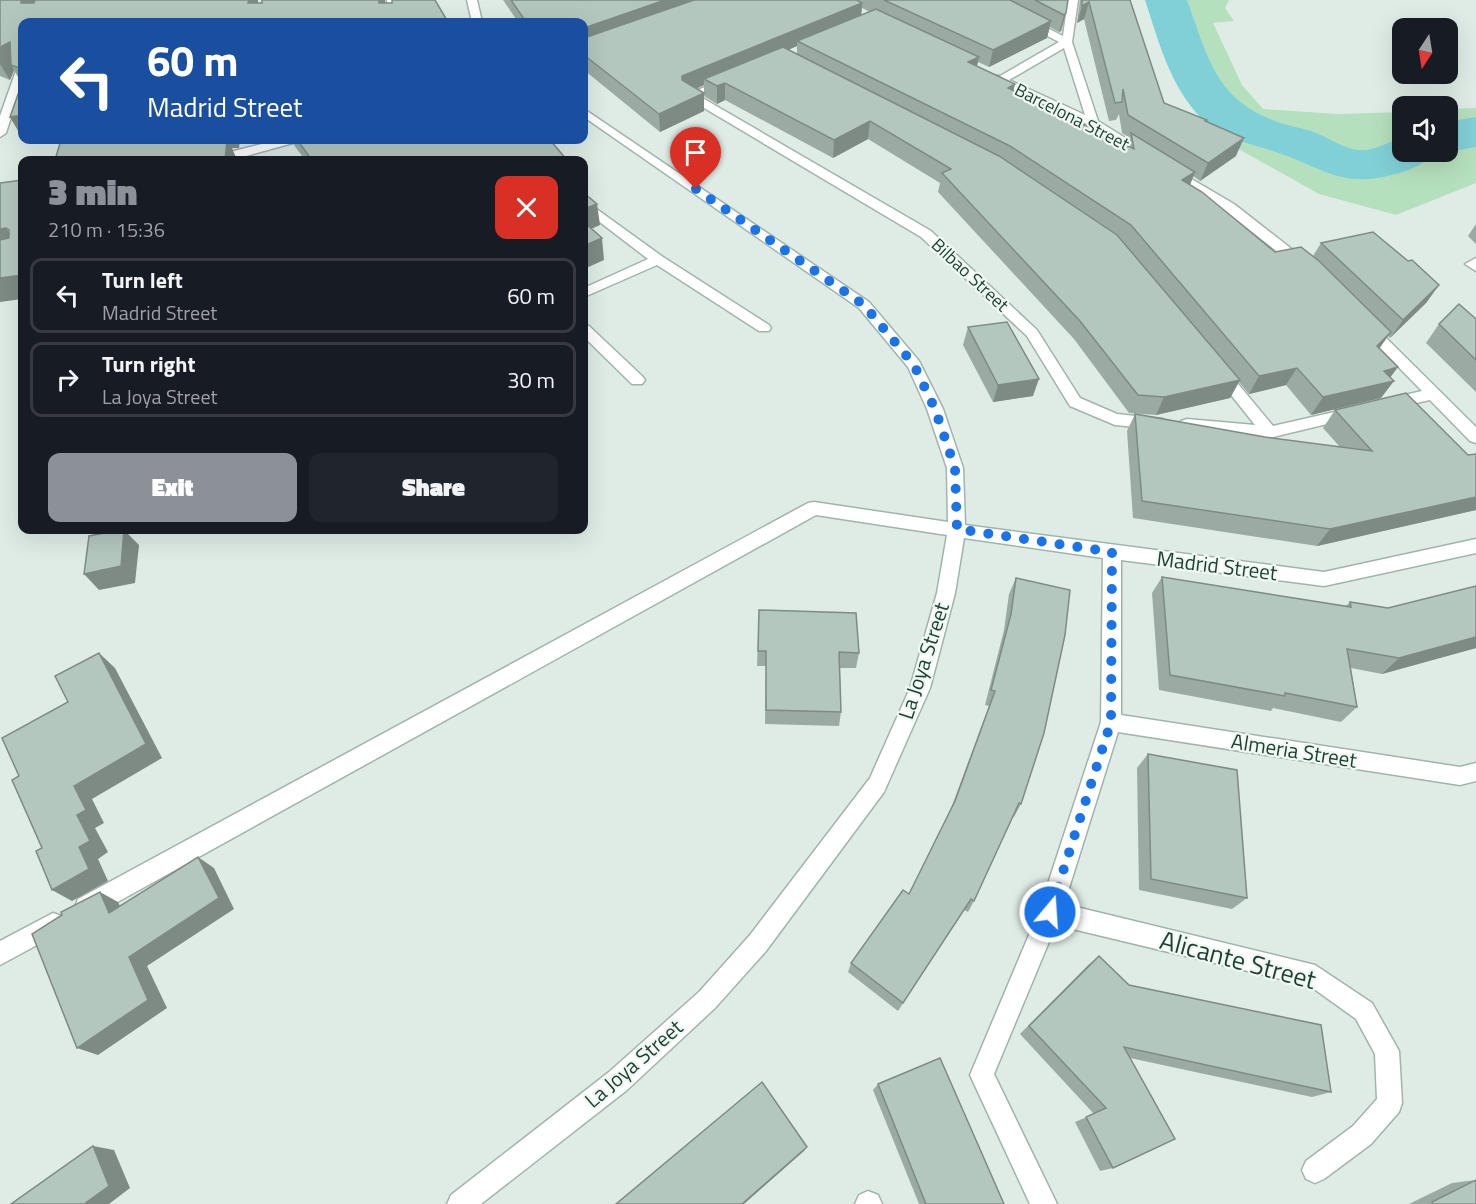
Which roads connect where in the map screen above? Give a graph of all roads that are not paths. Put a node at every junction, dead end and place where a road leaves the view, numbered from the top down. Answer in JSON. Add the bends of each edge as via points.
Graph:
{"nodes":[{"id":1,"x":392,"y":0,"type":"edge"},
{"id":2,"x":472,"y":0,"type":"edge"},
{"id":3,"x":984,"y":0,"type":"edge"},
{"id":4,"x":1073,"y":0,"type":"edge"},
{"id":5,"x":391,"y":18,"type":"edge"},
{"id":6,"x":476,"y":18,"type":"edge"},
{"id":7,"x":1067,"y":42,"type":"junction"},
{"id":8,"x":980,"y":70,"type":"edge"},
{"id":9,"x":741,"y":75,"type":"edge"},
{"id":10,"x":18,"y":80,"type":"edge"},
{"id":11,"x":1001,"y":80,"type":"junction"},
{"id":12,"x":588,"y":115,"type":"edge"},
{"id":13,"x":1093,"y":123,"type":"junction"},
{"id":14,"x":0,"y":133,"type":"edge"},
{"id":15,"x":276,"y":144,"type":"edge"},
{"id":16,"x":264,"y":148,"type":"junction"},
{"id":17,"x":215,"y":156,"type":"edge"},
{"id":18,"x":270,"y":156,"type":"edge"},
{"id":19,"x":588,"y":207,"type":"edge"},
{"id":20,"x":658,"y":260,"type":"junction"},
{"id":21,"x":1315,"y":274,"type":"edge"},
{"id":22,"x":588,"y":291,"type":"edge"},
{"id":23,"x":1354,"y":314,"type":"edge"},
{"id":24,"x":764,"y":328,"type":"dead end"},
{"id":25,"x":588,"y":333,"type":"edge"},
{"id":26,"x":1209,"y":358,"type":"edge"},
{"id":27,"x":637,"y":380,"type":"dead end"},
{"id":28,"x":1433,"y":394,"type":"junction"},
{"id":29,"x":1269,"y":432,"type":"junction"},
{"id":30,"x":1476,"y":437,"type":"edge"},
{"id":31,"x":957,"y":529,"type":"junction"},
{"id":32,"x":1476,"y":546,"type":"edge"},
{"id":33,"x":1112,"y":552,"type":"junction"},
{"id":34,"x":1111,"y":722,"type":"junction"},
{"id":35,"x":1476,"y":772,"type":"edge"},
{"id":36,"x":1050,"y":912,"type":"junction"},
{"id":37,"x":0,"y":954,"type":"edge"},
{"id":38,"x":1314,"y":1170,"type":"dead end"},
{"id":39,"x":460,"y":1204,"type":"edge"},
{"id":40,"x":1044,"y":1204,"type":"edge"}],
"edges":[{"from":1,"to":5,"type":"street"},
{"from":2,"to":6,"type":"street"},
{"from":3,"to":7,"type":"street"},
{"from":4,"to":7,"type":"street"},
{"from":7,"to":11,"type":"street"},
{"from":7,"to":13,"type":"street"},
{"from":8,"to":11,"type":"street","name":"Barcelona Street"},
{"from":9,"to":29,"type":"street","name":"Bilbao Street","via":[[690,96],[926,234],[1032,333],[1075,402],[1115,419]]},
{"from":10,"to":14,"type":"street"},
{"from":11,"to":13,"type":"street","name":"Barcelona Street"},
{"from":12,"to":31,"type":"street","name":"La Joya Street","via":[[864,305],[914,365],[935,409],[955,468]]},
{"from":13,"to":21,"type":"street","name":"Barcelona Street","via":[[1229,207]]},
{"from":15,"to":16,"type":"street"},
{"from":16,"to":17,"type":"street"},
{"from":16,"to":18,"type":"street"},
{"from":19,"to":20,"type":"street"},
{"from":20,"to":22,"type":"street"},
{"from":20,"to":24,"type":"street"},
{"from":23,"to":28,"type":"street"},
{"from":25,"to":27,"type":"street"},
{"from":26,"to":29,"type":"street"},
{"from":28,"to":29,"type":"street","name":"Bilbao Street"},
{"from":28,"to":30,"type":"street"},
{"from":31,"to":33,"type":"street","name":"Madrid Street"},
{"from":31,"to":37,"type":"street","name":"Madrid Street","via":[[814,508]]},
{"from":31,"to":39,"type":"street","name":"La Joya Street","via":[[946,593],[920,688],[877,785],[758,942],[707,1000],[618,1081]]},
{"from":32,"to":33,"type":"street","name":"Madrid Street","via":[[1324,579]]},
{"from":33,"to":34,"type":"street"},
{"from":34,"to":35,"type":"street","name":"Almeria Street","via":[[1460,776]]},
{"from":34,"to":36,"type":"street"},
{"from":36,"to":38,"type":"street","name":"Alicante Street","via":[[1316,976],[1364,1011],[1387,1051],[1390,1103],[1362,1135]]},
{"from":36,"to":40,"type":"street","via":[[982,1075]]}]}
